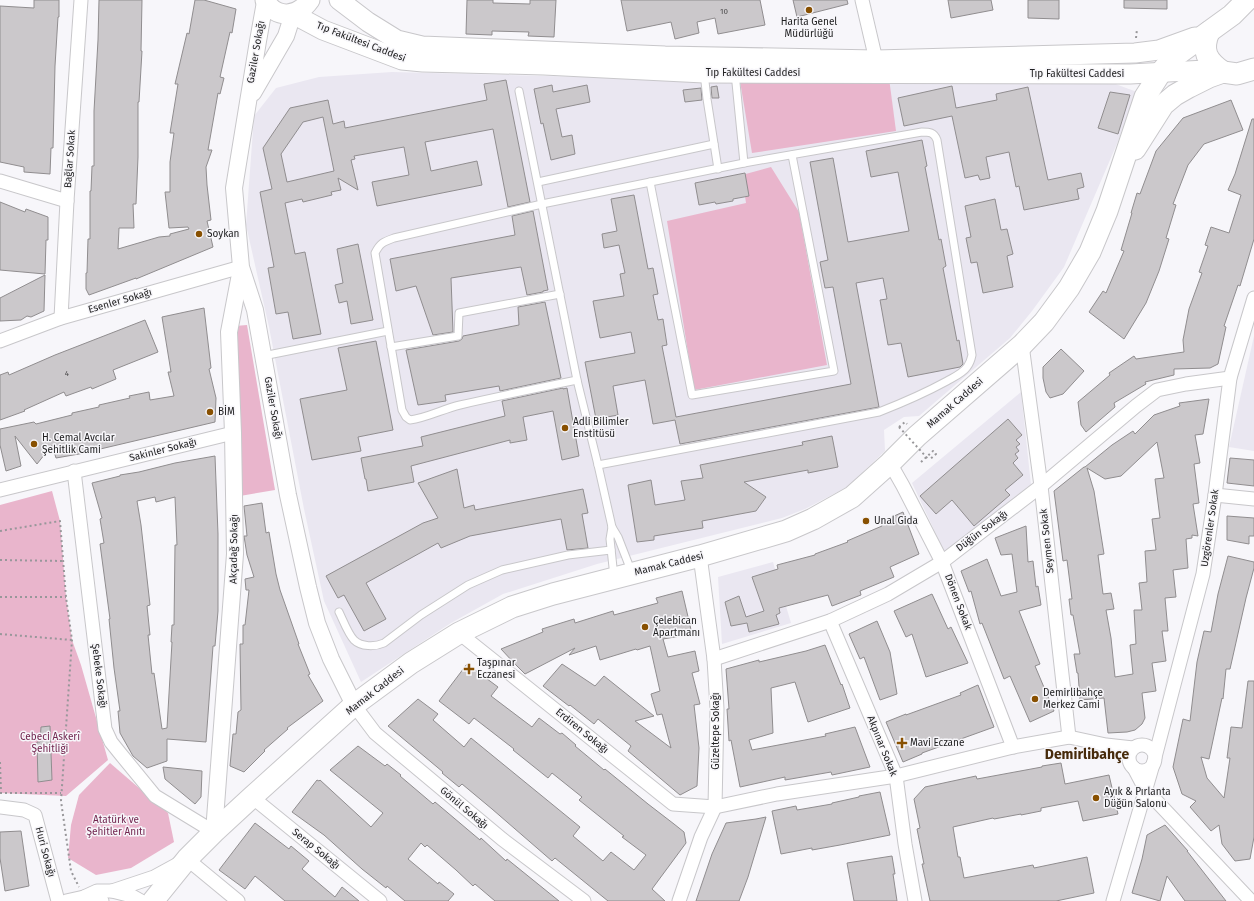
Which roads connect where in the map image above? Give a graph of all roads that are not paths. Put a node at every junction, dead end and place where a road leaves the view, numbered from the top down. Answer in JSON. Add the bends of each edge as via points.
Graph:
{"nodes":[{"id":1,"x":81,"y":0,"type":"edge"},
{"id":2,"x":310,"y":0,"type":"edge"},
{"id":3,"x":339,"y":0,"type":"edge"},
{"id":4,"x":862,"y":0,"type":"edge"},
{"id":5,"x":1247,"y":0,"type":"edge"},
{"id":6,"x":265,"y":1,"type":"edge"},
{"id":7,"x":293,"y":14,"type":"junction"},
{"id":8,"x":1232,"y":16,"type":"junction"},
{"id":9,"x":1254,"y":16,"type":"edge"},
{"id":10,"x":1209,"y":32,"type":"junction"},
{"id":11,"x":876,"y":60,"type":"junction"},
{"id":12,"x":1254,"y":69,"type":"edge"},
{"id":13,"x":1162,"y":72,"type":"junction"},
{"id":14,"x":1223,"y":72,"type":"junction"},
{"id":15,"x":704,"y":73,"type":"junction"},
{"id":16,"x":735,"y":73,"type":"junction"},
{"id":17,"x":519,"y":91,"type":"dead end"},
{"id":18,"x":248,"y":103,"type":"junction"},
{"id":19,"x":714,"y":144,"type":"junction"},
{"id":20,"x":792,"y":155,"type":"junction"},
{"id":21,"x":744,"y":163,"type":"junction"},
{"id":22,"x":1122,"y":168,"type":"junction"},
{"id":23,"x":718,"y":169,"type":"junction"},
{"id":24,"x":0,"y":181,"type":"edge"},
{"id":25,"x":538,"y":182,"type":"junction"},
{"id":26,"x":650,"y":182,"type":"junction"},
{"id":27,"x":67,"y":201,"type":"junction"},
{"id":28,"x":542,"y":204,"type":"junction"},
{"id":29,"x":241,"y":267,"type":"junction"},
{"id":30,"x":560,"y":294,"type":"junction"},
{"id":31,"x":1254,"y":298,"type":"edge"},
{"id":32,"x":61,"y":318,"type":"junction"},
{"id":33,"x":388,"y":331,"type":"junction"},
{"id":34,"x":0,"y":341,"type":"edge"},
{"id":35,"x":1022,"y":345,"type":"junction"},
{"id":36,"x":391,"y":347,"type":"junction"},
{"id":37,"x":263,"y":356,"type":"junction"},
{"id":38,"x":1230,"y":378,"type":"junction"},
{"id":39,"x":577,"y":380,"type":"junction"},
{"id":40,"x":233,"y":433,"type":"junction"},
{"id":41,"x":890,"y":463,"type":"junction"},
{"id":42,"x":598,"y":465,"type":"junction"},
{"id":43,"x":74,"y":471,"type":"junction"},
{"id":44,"x":1041,"y":486,"type":"junction"},
{"id":45,"x":0,"y":490,"type":"edge"},
{"id":46,"x":1215,"y":495,"type":"junction"},
{"id":47,"x":1254,"y":499,"type":"edge"},
{"id":48,"x":612,"y":527,"type":"junction"},
{"id":49,"x":611,"y":550,"type":"junction"},
{"id":50,"x":700,"y":556,"type":"junction"},
{"id":51,"x":942,"y":562,"type":"junction"},
{"id":52,"x":623,"y":576,"type":"junction"},
{"id":53,"x":339,"y":612,"type":"dead end"},
{"id":54,"x":830,"y":621,"type":"junction"},
{"id":55,"x":459,"y":633,"type":"junction"},
{"id":56,"x":714,"y":659,"type":"junction"},
{"id":57,"x":354,"y":705,"type":"junction"},
{"id":58,"x":1069,"y":737,"type":"junction"},
{"id":59,"x":1161,"y":737,"type":"junction"},
{"id":60,"x":1106,"y":745,"type":"junction"},
{"id":61,"x":1137,"y":746,"type":"junction"},
{"id":62,"x":1013,"y":747,"type":"junction"},
{"id":63,"x":1155,"y":759,"type":"junction"},
{"id":64,"x":1132,"y":766,"type":"junction"},
{"id":65,"x":896,"y":776,"type":"junction"},
{"id":66,"x":1145,"y":789,"type":"junction"},
{"id":67,"x":252,"y":796,"type":"junction"},
{"id":68,"x":0,"y":807,"type":"edge"},
{"id":69,"x":714,"y":807,"type":"junction"},
{"id":70,"x":214,"y":832,"type":"junction"},
{"id":71,"x":187,"y":859,"type":"junction"},
{"id":72,"x":112,"y":891,"type":"junction"},
{"id":73,"x":84,"y":897,"type":"junction"},
{"id":74,"x":58,"y":901,"type":"edge"},
{"id":75,"x":66,"y":901,"type":"edge"},
{"id":76,"x":102,"y":901,"type":"edge"},
{"id":77,"x":141,"y":901,"type":"edge"},
{"id":78,"x":153,"y":901,"type":"edge"},
{"id":79,"x":238,"y":901,"type":"edge"},
{"id":80,"x":380,"y":901,"type":"edge"},
{"id":81,"x":584,"y":901,"type":"edge"},
{"id":82,"x":679,"y":901,"type":"edge"},
{"id":83,"x":915,"y":901,"type":"edge"},
{"id":84,"x":1113,"y":901,"type":"edge"},
{"id":85,"x":1251,"y":901,"type":"edge"}],
"edges":[{"from":1,"to":27,"type":"street","name":"Bağlar Sokak"},
{"from":2,"to":7,"type":"main road","via":[[300,11]]},
{"from":3,"to":11,"type":"main road","name":"Tıp Fakültesi Caddesi","via":[[397,40],[422,46],[665,56]]},
{"from":4,"to":11,"type":"street"},
{"from":5,"to":8,"type":"main road","name":"Mamak Caddesi"},
{"from":6,"to":7,"type":"main road","name":"Tıp Fakültesi Caddesi","via":[[269,7],[280,13]]},
{"from":6,"to":18,"type":"street","name":"Gaziler Sokağı"},
{"from":7,"to":15,"type":"main road","name":"Tıp Fakültesi Caddesi","via":[[323,30],[402,60]]},
{"from":7,"to":18,"type":"street","name":"Gaziler Sokağı","via":[[286,36]]},
{"from":8,"to":9,"type":"main road"},
{"from":8,"to":10,"type":"main road","name":"Mamak Caddesi"},
{"from":10,"to":11,"type":"main road","name":"Tıp Fakültesi Caddesi","via":[[1159,50],[1135,53]]},
{"from":10,"to":13,"type":"main road","name":"Mamak Caddesi","via":[[1174,57]]},
{"from":10,"to":14,"type":"main road","via":[[1206,52],[1211,62]]},
{"from":12,"to":14,"type":"main road","via":[[1237,74]]},
{"from":13,"to":14,"type":"main road","name":"Tıp Fakültesi Caddesi"},
{"from":13,"to":16,"type":"main road","name":"Tıp Fakültesi Caddesi"},
{"from":13,"to":22,"type":"main road","name":"Mamak Caddesi","via":[[1145,97]]},
{"from":14,"to":22,"type":"main road","name":"Mamak Caddesi","via":[[1189,87],[1164,105]]},
{"from":15,"to":16,"type":"main road","name":"Tıp Fakültesi Caddesi"},
{"from":15,"to":19,"type":"lane"},
{"from":16,"to":21,"type":"lane"},
{"from":17,"to":25,"type":"lane"},
{"from":18,"to":29,"type":"street","name":"Gaziler Sokağı","via":[[234,188]]},
{"from":19,"to":23,"type":"lane"},
{"from":19,"to":25,"type":"lane"},
{"from":20,"to":21,"type":"lane"},
{"from":20,"to":26,"type":"lane","via":[[834,371],[692,395]]},
{"from":20,"to":42,"type":"lane","via":[[922,132],[935,135],[972,355],[971,362],[960,374],[914,398],[879,412]]},
{"from":21,"to":23,"type":"lane"},
{"from":22,"to":35,"type":"main road","name":"Mamak Caddesi","via":[[1090,252],[1069,288],[1044,322]]},
{"from":23,"to":26,"type":"lane"},
{"from":24,"to":27,"type":"street"},
{"from":25,"to":28,"type":"lane"},
{"from":26,"to":28,"type":"lane"},
{"from":27,"to":32,"type":"street","name":"Bağlar Sokak"},
{"from":28,"to":30,"type":"lane"},
{"from":28,"to":33,"type":"lane","via":[[394,238],[378,246],[375,253]]},
{"from":29,"to":32,"type":"street","name":"Esenler Sokağı"},
{"from":29,"to":37,"type":"street","name":"Gaziler Sokağı","via":[[255,310]]},
{"from":29,"to":40,"type":"street","name":"Akçadağ Sokağı","via":[[229,332]]},
{"from":30,"to":36,"type":"lane","via":[[458,313],[458,336]]},
{"from":30,"to":39,"type":"lane"},
{"from":31,"to":38,"type":"street","name":"Uzgörenler Sokak"},
{"from":32,"to":34,"type":"street","name":"Esenler Sokağı"},
{"from":33,"to":36,"type":"lane"},
{"from":33,"to":37,"type":"lane"},
{"from":35,"to":41,"type":"main road","name":"Mamak Caddesi","via":[[917,436]]},
{"from":35,"to":44,"type":"street","name":"Seymen Sokak"},
{"from":36,"to":39,"type":"lane","via":[[402,410],[410,420],[458,406]]},
{"from":37,"to":57,"type":"street","name":"Gaziler Sokağı","via":[[288,495],[315,616],[331,659]]},
{"from":38,"to":44,"type":"street","name":"Düğün Sokağı","via":[[1157,390]]},
{"from":38,"to":46,"type":"street","name":"Uzgörenler Sokak"},
{"from":39,"to":42,"type":"lane"},
{"from":40,"to":43,"type":"street","name":"Sakinler Sokağı"},
{"from":40,"to":70,"type":"street","name":"Akçadağ Sokağı","via":[[235,554]]},
{"from":41,"to":50,"type":"main road","name":"Mamak Caddesi","via":[[852,497],[813,519],[786,531]]},
{"from":41,"to":51,"type":"street","name":"Dönen Sokak"},
{"from":42,"to":48,"type":"lane"},
{"from":43,"to":45,"type":"street","name":"Sakinler Sokağı"},
{"from":43,"to":70,"type":"street","name":"Şebeke Sokağı","via":[[106,729],[111,742],[156,796]]},
{"from":44,"to":51,"type":"street","name":"Düğün Sokağı"},
{"from":44,"to":58,"type":"street","name":"Seymen Sokak"},
{"from":46,"to":47,"type":"street"},
{"from":46,"to":59,"type":"street","name":"Uzgörenler Sokak","via":[[1203,574]]},
{"from":48,"to":49,"type":"lane"},
{"from":48,"to":52,"type":"lane","via":[[618,537]]},
{"from":49,"to":52,"type":"lane"},
{"from":49,"to":53,"type":"lane","via":[[568,555],[502,570],[468,584],[377,646],[354,641]]},
{"from":50,"to":52,"type":"main road","name":"Mamak Caddesi"},
{"from":50,"to":56,"type":"street","name":"Güzeltepe Sokağı"},
{"from":51,"to":54,"type":"street","name":"Düğün Sokağı","via":[[888,594]]},
{"from":51,"to":62,"type":"street","name":"Dönen Sokak"},
{"from":52,"to":55,"type":"main road","name":"Mamak Caddesi","via":[[512,607]]},
{"from":54,"to":56,"type":"street","name":"Düğün Sokağı"},
{"from":54,"to":65,"type":"street","name":"Akpınar Sokak"},
{"from":55,"to":57,"type":"main road","name":"Mamak Caddesi","via":[[411,663]]},
{"from":55,"to":69,"type":"street","name":"Erdiren Sokağı","via":[[673,804]]},
{"from":56,"to":69,"type":"street","name":"Güzeltepe Sokağı","via":[[717,709]]},
{"from":57,"to":67,"type":"main road","name":"Mamak Caddesi"},
{"from":57,"to":81,"type":"street","name":"Gönül Sokağı","via":[[375,733],[502,839]]},
{"from":58,"to":60,"type":"street"},
{"from":58,"to":62,"type":"street","name":"Erdiren Sokağı"},
{"from":59,"to":61,"type":"street"},
{"from":59,"to":63,"type":"street","name":"Uzgörenler Sokak"},
{"from":60,"to":61,"type":"street"},
{"from":60,"to":64,"type":"street"},
{"from":61,"to":63,"type":"street","via":[[1152,749]]},
{"from":61,"to":64,"type":"street","via":[[1129,756]]},
{"from":62,"to":65,"type":"street","name":"Erdiren Sokağı"},
{"from":63,"to":64,"type":"street","via":[[1153,765],[1146,770],[1137,770]]},
{"from":63,"to":66,"type":"street","name":"Uzgörenler Sokak"},
{"from":64,"to":66,"type":"street"},
{"from":65,"to":69,"type":"street","name":"Erdiren Sokağı","via":[[777,794]]},
{"from":65,"to":83,"type":"street","name":"Akpınar Sokak"},
{"from":66,"to":84,"type":"street","name":"Uzgörenler Sokak"},
{"from":66,"to":85,"type":"street"},
{"from":67,"to":70,"type":"main road","name":"Mamak Caddesi"},
{"from":67,"to":80,"type":"street","name":"Serap Sokağı"},
{"from":68,"to":74,"type":"street","name":"Huri Sokağı","via":[[24,810],[35,815]]},
{"from":69,"to":82,"type":"street","name":"Güzeltepe Sokağı"},
{"from":70,"to":71,"type":"main road","name":"Mamak Caddesi"},
{"from":71,"to":72,"type":"street","via":[[154,877]]},
{"from":71,"to":78,"type":"main road","name":"Mamak Caddesi"},
{"from":71,"to":79,"type":"street"},
{"from":72,"to":73,"type":"street","via":[[97,891]]},
{"from":72,"to":77,"type":"street"},
{"from":73,"to":75,"type":"street"},
{"from":73,"to":76,"type":"street"}]}
